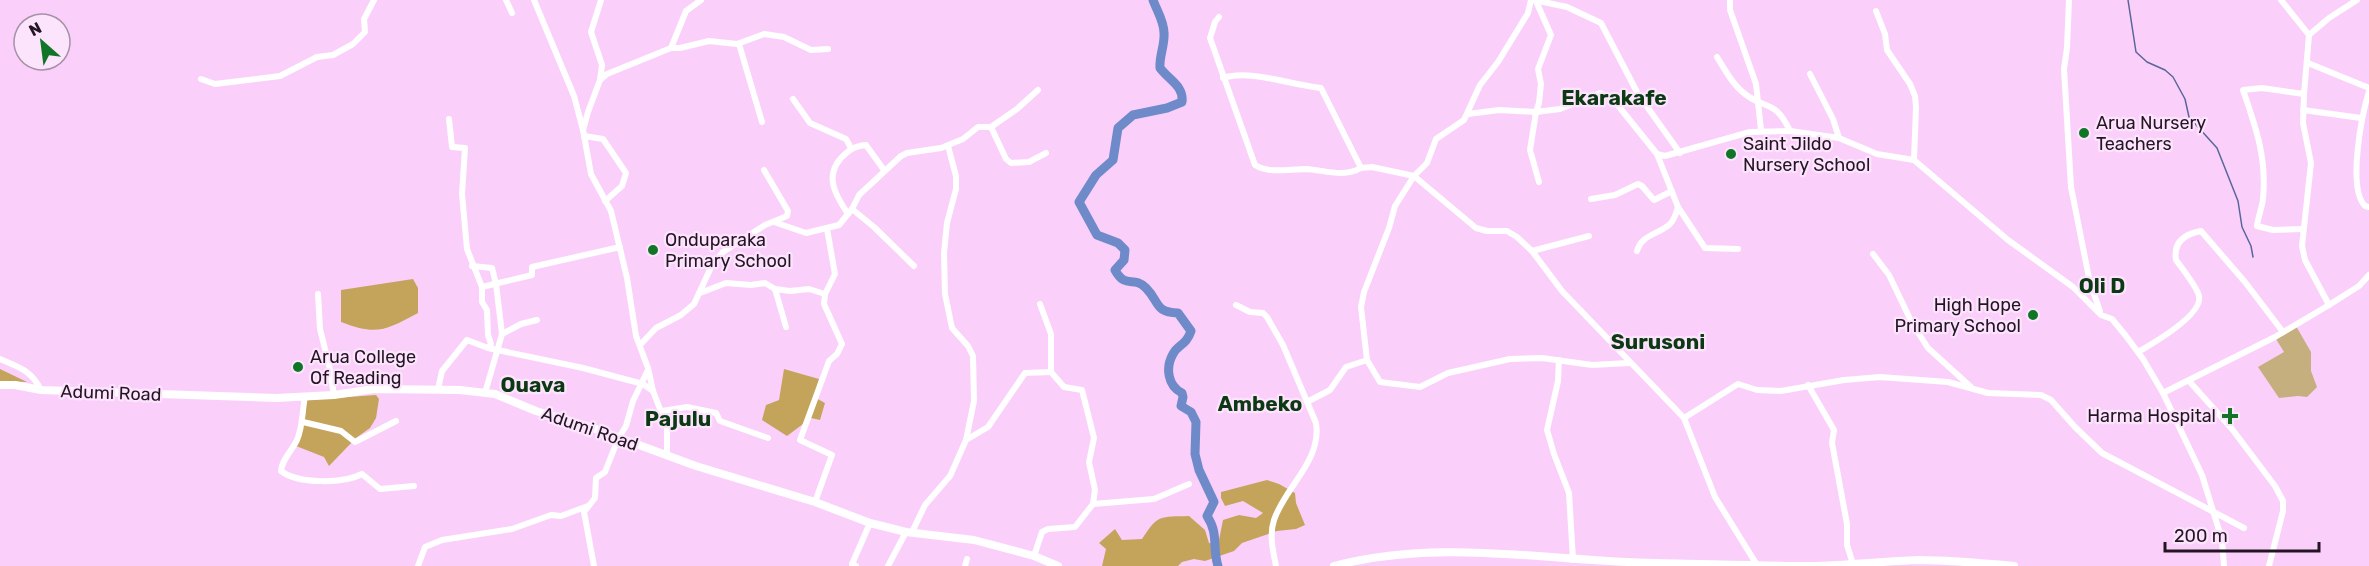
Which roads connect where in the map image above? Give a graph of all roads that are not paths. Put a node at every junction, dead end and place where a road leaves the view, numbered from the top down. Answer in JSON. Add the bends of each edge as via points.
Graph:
{"nodes":[{"id":1,"x":374,"y":0,"type":"edge"},
{"id":2,"x":506,"y":0,"type":"edge"},
{"id":3,"x":534,"y":0,"type":"edge"},
{"id":4,"x":602,"y":0,"type":"edge"},
{"id":5,"x":701,"y":0,"type":"edge"},
{"id":6,"x":1533,"y":0,"type":"edge"},
{"id":7,"x":1730,"y":0,"type":"edge"},
{"id":8,"x":2069,"y":0,"type":"edge"},
{"id":9,"x":2282,"y":0,"type":"edge"},
{"id":10,"x":2357,"y":0,"type":"edge"},
{"id":11,"x":1876,"y":11,"type":"dead end"},
{"id":12,"x":512,"y":13,"type":"dead end"},
{"id":13,"x":1219,"y":17,"type":"dead end"},
{"id":14,"x":2309,"y":35,"type":"junction"},
{"id":15,"x":740,"y":44,"type":"junction"},
{"id":16,"x":671,"y":48,"type":"junction"},
{"id":17,"x":828,"y":49,"type":"dead end"},
{"id":18,"x":1717,"y":57,"type":"dead end"},
{"id":19,"x":2308,"y":63,"type":"junction"},
{"id":20,"x":1810,"y":74,"type":"dead end"},
{"id":21,"x":1223,"y":78,"type":"junction"},
{"id":22,"x":201,"y":79,"type":"dead end"},
{"id":23,"x":600,"y":80,"type":"junction"},
{"id":24,"x":2369,"y":89,"type":"edge"},
{"id":25,"x":1038,"y":90,"type":"dead end"},
{"id":26,"x":2304,"y":94,"type":"junction"},
{"id":27,"x":793,"y":99,"type":"dead end"},
{"id":28,"x":1757,"y":102,"type":"junction"},
{"id":29,"x":2303,"y":110,"type":"junction"},
{"id":30,"x":1536,"y":112,"type":"junction"},
{"id":31,"x":1468,"y":114,"type":"junction"},
{"id":32,"x":2361,"y":118,"type":"junction"},
{"id":33,"x":449,"y":119,"type":"dead end"},
{"id":34,"x":762,"y":122,"type":"dead end"},
{"id":35,"x":991,"y":127,"type":"junction"},
{"id":36,"x":1761,"y":130,"type":"junction"},
{"id":37,"x":1790,"y":130,"type":"junction"},
{"id":38,"x":584,"y":133,"type":"junction"},
{"id":39,"x":1839,"y":138,"type":"junction"},
{"id":40,"x":948,"y":146,"type":"junction"},
{"id":41,"x":852,"y":148,"type":"junction"},
{"id":42,"x":1046,"y":153,"type":"dead end"},
{"id":43,"x":1680,"y":153,"type":"junction"},
{"id":44,"x":1657,"y":154,"type":"junction"},
{"id":45,"x":1914,"y":160,"type":"junction"},
{"id":46,"x":1361,"y":168,"type":"junction"},
{"id":47,"x":764,"y":170,"type":"dead end"},
{"id":48,"x":884,"y":170,"type":"junction"},
{"id":49,"x":1414,"y":176,"type":"junction"},
{"id":50,"x":1539,"y":182,"type":"dead end"},
{"id":51,"x":1672,"y":191,"type":"junction"},
{"id":52,"x":1591,"y":199,"type":"dead end"},
{"id":53,"x":605,"y":201,"type":"junction"},
{"id":54,"x":1678,"y":207,"type":"junction"},
{"id":55,"x":2369,"y":207,"type":"edge"},
{"id":56,"x":850,"y":211,"type":"junction"},
{"id":57,"x":774,"y":222,"type":"junction"},
{"id":58,"x":827,"y":229,"type":"junction"},
{"id":59,"x":2303,"y":229,"type":"junction"},
{"id":60,"x":1589,"y":236,"type":"dead end"},
{"id":61,"x":620,"y":247,"type":"junction"},
{"id":62,"x":1738,"y":249,"type":"dead end"},
{"id":63,"x":1532,"y":251,"type":"junction"},
{"id":64,"x":1638,"y":251,"type":"dead end"},
{"id":65,"x":1873,"y":254,"type":"dead end"},
{"id":66,"x":472,"y":266,"type":"junction"},
{"id":67,"x":914,"y":266,"type":"dead end"},
{"id":68,"x":2369,"y":275,"type":"edge"},
{"id":69,"x":496,"y":284,"type":"junction"},
{"id":70,"x":482,"y":287,"type":"junction"},
{"id":71,"x":775,"y":289,"type":"junction"},
{"id":72,"x":700,"y":293,"type":"junction"},
{"id":73,"x":318,"y":294,"type":"dead end"},
{"id":74,"x":825,"y":294,"type":"junction"},
{"id":75,"x":1040,"y":304,"type":"dead end"},
{"id":76,"x":1236,"y":305,"type":"dead end"},
{"id":77,"x":2329,"y":305,"type":"junction"},
{"id":78,"x":2101,"y":315,"type":"junction"},
{"id":79,"x":537,"y":320,"type":"dead end"},
{"id":80,"x":786,"y":327,"type":"dead end"},
{"id":81,"x":2283,"y":332,"type":"junction"},
{"id":82,"x":502,"y":334,"type":"junction"},
{"id":83,"x":640,"y":345,"type":"junction"},
{"id":84,"x":488,"y":348,"type":"junction"},
{"id":85,"x":498,"y":350,"type":"junction"},
{"id":86,"x":2138,"y":352,"type":"junction"},
{"id":87,"x":0,"y":359,"type":"edge"},
{"id":88,"x":1367,"y":360,"type":"junction"},
{"id":89,"x":1559,"y":360,"type":"junction"},
{"id":90,"x":1629,"y":363,"type":"junction"},
{"id":91,"x":648,"y":368,"type":"junction"},
{"id":92,"x":1051,"y":372,"type":"junction"},
{"id":93,"x":2189,"y":381,"type":"junction"},
{"id":94,"x":643,"y":384,"type":"junction"},
{"id":95,"x":0,"y":385,"type":"edge"},
{"id":96,"x":1808,"y":385,"type":"junction"},
{"id":97,"x":438,"y":389,"type":"junction"},
{"id":98,"x":41,"y":390,"type":"junction"},
{"id":99,"x":1973,"y":390,"type":"junction"},
{"id":100,"x":652,"y":391,"type":"junction"},
{"id":101,"x":484,"y":393,"type":"junction"},
{"id":102,"x":2163,"y":393,"type":"junction"},
{"id":103,"x":334,"y":395,"type":"junction"},
{"id":104,"x":305,"y":396,"type":"junction"},
{"id":105,"x":1307,"y":402,"type":"junction"},
{"id":106,"x":662,"y":411,"type":"junction"},
{"id":107,"x":1684,"y":418,"type":"junction"},
{"id":108,"x":396,"y":421,"type":"dead end"},
{"id":109,"x":303,"y":422,"type":"junction"},
{"id":110,"x":768,"y":438,"type":"dead end"},
{"id":111,"x":618,"y":439,"type":"junction"},
{"id":112,"x":966,"y":440,"type":"junction"},
{"id":113,"x":666,"y":454,"type":"junction"},
{"id":114,"x":1188,"y":484,"type":"dead end"},
{"id":115,"x":414,"y":486,"type":"dead end"},
{"id":116,"x":815,"y":502,"type":"junction"},
{"id":117,"x":1093,"y":504,"type":"junction"},
{"id":118,"x":588,"y":506,"type":"junction"},
{"id":119,"x":2215,"y":514,"type":"junction"},
{"id":120,"x":870,"y":523,"type":"junction"},
{"id":121,"x":2244,"y":528,"type":"dead end"},
{"id":122,"x":909,"y":532,"type":"junction"},
{"id":123,"x":1034,"y":556,"type":"junction"},
{"id":124,"x":1573,"y":560,"type":"junction"},
{"id":125,"x":1940,"y":563,"type":"edge"},
{"id":126,"x":1853,"y":564,"type":"junction"},
{"id":127,"x":1733,"y":565,"type":"edge"},
{"id":128,"x":1757,"y":565,"type":"edge"},
{"id":129,"x":2001,"y":565,"type":"edge"},
{"id":130,"x":418,"y":566,"type":"edge"},
{"id":131,"x":594,"y":566,"type":"edge"},
{"id":132,"x":856,"y":566,"type":"edge"},
{"id":133,"x":888,"y":566,"type":"edge"},
{"id":134,"x":1058,"y":566,"type":"edge"},
{"id":135,"x":1276,"y":566,"type":"edge"},
{"id":136,"x":1334,"y":566,"type":"edge"},
{"id":137,"x":1820,"y":566,"type":"edge"},
{"id":138,"x":2014,"y":566,"type":"edge"},
{"id":139,"x":2224,"y":566,"type":"edge"},
{"id":140,"x":2269,"y":566,"type":"edge"}],
"edges":[{"from":1,"to":22,"type":"street","via":[[364,19],[365,32],[333,55],[317,57],[280,75],[215,84]]},
{"from":2,"to":12,"type":"street"},
{"from":3,"to":38,"type":"street","via":[[574,96]]},
{"from":4,"to":23,"type":"street","via":[[591,32],[602,65]]},
{"from":5,"to":16,"type":"street","via":[[686,11]]},
{"from":6,"to":30,"type":"street","via":[[1551,35],[1538,69],[1541,84]]},
{"from":6,"to":31,"type":"street","via":[[1498,62],[1480,84]]},
{"from":6,"to":43,"type":"street","via":[[1567,7],[1600,23],[1638,94]]},
{"from":7,"to":28,"type":"street","via":[[1756,84]]},
{"from":8,"to":78,"type":"street","via":[[2064,69],[2071,187]]},
{"from":9,"to":14,"type":"street"},
{"from":10,"to":14,"type":"street"},
{"from":11,"to":45,"type":"street","via":[[1887,50],[1914,96]]},
{"from":13,"to":21,"type":"street","via":[[1210,38]]},
{"from":14,"to":19,"type":"street"},
{"from":15,"to":16,"type":"street","via":[[709,41]]},
{"from":15,"to":17,"type":"street","via":[[764,34],[811,50]]},
{"from":15,"to":34,"type":"street"},
{"from":16,"to":23,"type":"street"},
{"from":18,"to":28,"type":"street","via":[[1737,88]]},
{"from":19,"to":24,"type":"street"},
{"from":19,"to":26,"type":"street"},
{"from":20,"to":39,"type":"street"},
{"from":21,"to":46,"type":"street","via":[[1243,74],[1321,87]]},
{"from":21,"to":46,"type":"street","via":[[1255,165],[1273,170],[1332,173]]},
{"from":23,"to":38,"type":"street"},
{"from":24,"to":32,"type":"street"},
{"from":25,"to":35,"type":"street"},
{"from":26,"to":29,"type":"street"},
{"from":26,"to":59,"type":"street","via":[[2262,88],[2243,90],[2264,160],[2263,198],[2257,226]]},
{"from":27,"to":41,"type":"street","via":[[810,123],[846,139]]},
{"from":28,"to":36,"type":"street"},
{"from":28,"to":37,"type":"street","via":[[1778,111]]},
{"from":29,"to":32,"type":"street"},
{"from":29,"to":59,"type":"street","via":[[2311,163]]},
{"from":30,"to":31,"type":"street","via":[[1499,110]]},
{"from":30,"to":44,"type":"street","via":[[1560,109],[1604,94],[1612,98]]},
{"from":30,"to":50,"type":"street","via":[[1530,150]]},
{"from":31,"to":49,"type":"street","via":[[1436,139],[1427,163]]},
{"from":32,"to":55,"type":"street","via":[[2356,172],[2360,199]]},
{"from":33,"to":66,"type":"street","via":[[452,147],[465,148],[462,194]]},
{"from":35,"to":40,"type":"street","via":[[978,127]]},
{"from":35,"to":42,"type":"street","via":[[1011,163],[1029,162]]},
{"from":36,"to":37,"type":"street"},
{"from":36,"to":43,"type":"street"},
{"from":37,"to":39,"type":"street"},
{"from":38,"to":53,"type":"street","via":[[591,174]]},
{"from":38,"to":53,"type":"street","via":[[603,139],[626,173],[622,186]]},
{"from":39,"to":45,"type":"street","via":[[1877,154]]},
{"from":40,"to":48,"type":"street","via":[[907,153]]},
{"from":40,"to":112,"type":"street","via":[[956,189],[947,223],[945,294],[952,328],[970,349],[975,369],[974,401]]},
{"from":41,"to":48,"type":"street","via":[[867,145]]},
{"from":41,"to":56,"type":"street","via":[[839,161],[832,176],[835,193]]},
{"from":43,"to":44,"type":"street"},
{"from":44,"to":51,"type":"street"},
{"from":45,"to":78,"type":"street","via":[[2008,240],[2073,287]]},
{"from":46,"to":49,"type":"street"},
{"from":47,"to":57,"type":"street","via":[[789,213]]},
{"from":48,"to":56,"type":"street","via":[[859,195]]},
{"from":49,"to":63,"type":"street","via":[[1476,228],[1507,231]]},
{"from":49,"to":88,"type":"street","via":[[1395,206],[1362,298]]},
{"from":51,"to":52,"type":"street","via":[[1654,200],[1638,184],[1615,195]]},
{"from":51,"to":54,"type":"street"},
{"from":53,"to":61,"type":"street"},
{"from":54,"to":62,"type":"street","via":[[1705,248]]},
{"from":54,"to":64,"type":"street","via":[[1672,221],[1644,238]]},
{"from":56,"to":58,"type":"street","via":[[839,225]]},
{"from":56,"to":67,"type":"street","via":[[874,227]]},
{"from":57,"to":58,"type":"street","via":[[806,233]]},
{"from":57,"to":72,"type":"street","via":[[723,252],[712,265]]},
{"from":58,"to":74,"type":"street","via":[[834,274]]},
{"from":59,"to":77,"type":"street","via":[[2305,260]]},
{"from":60,"to":63,"type":"street"},
{"from":61,"to":69,"type":"street","via":[[532,267],[531,275]]},
{"from":61,"to":83,"type":"street"},
{"from":63,"to":90,"type":"street","via":[[1562,291]]},
{"from":65,"to":99,"type":"street","via":[[1889,275],[1928,348]]},
{"from":66,"to":69,"type":"street","via":[[492,268]]},
{"from":66,"to":70,"type":"street"},
{"from":68,"to":77,"type":"street"},
{"from":69,"to":70,"type":"street"},
{"from":69,"to":82,"type":"street"},
{"from":70,"to":84,"type":"street","via":[[491,344]]},
{"from":71,"to":72,"type":"street","via":[[765,283],[726,283]]},
{"from":71,"to":74,"type":"street","via":[[809,289]]},
{"from":71,"to":80,"type":"street"},
{"from":72,"to":83,"type":"street","via":[[690,309],[656,328]]},
{"from":73,"to":103,"type":"street","via":[[320,329]]},
{"from":74,"to":116,"type":"street","via":[[825,308],[842,344],[830,362],[800,440],[832,455]]},
{"from":75,"to":92,"type":"street","via":[[1051,338]]},
{"from":76,"to":105,"type":"street","via":[[1265,314]]},
{"from":77,"to":81,"type":"street"},
{"from":78,"to":86,"type":"street","via":[[2112,319]]},
{"from":79,"to":82,"type":"street"},
{"from":81,"to":86,"type":"street","via":[[2200,231],[2181,240],[2175,253],[2199,296],[2198,304],[2178,326]]},
{"from":81,"to":93,"type":"street"},
{"from":82,"to":85,"type":"street"},
{"from":83,"to":91,"type":"street"},
{"from":84,"to":85,"type":"street"},
{"from":84,"to":97,"type":"street","via":[[467,340],[442,370]]},
{"from":85,"to":94,"type":"street"},
{"from":85,"to":101,"type":"street"},
{"from":86,"to":102,"type":"street"},
{"from":87,"to":98,"type":"street","via":[[29,372]]},
{"from":88,"to":89,"type":"street","via":[[1380,382],[1416,387],[1448,373],[1493,362]]},
{"from":88,"to":105,"type":"street","via":[[1346,367],[1330,390]]},
{"from":89,"to":90,"type":"street","via":[[1593,365]]},
{"from":89,"to":124,"type":"street","via":[[1547,430],[1569,493]]},
{"from":90,"to":107,"type":"street"},
{"from":91,"to":94,"type":"street"},
{"from":91,"to":100,"type":"street"},
{"from":92,"to":112,"type":"street","via":[[1025,373],[988,427]]},
{"from":92,"to":117,"type":"street","via":[[1064,387],[1082,390],[1094,438],[1089,462],[1095,490]]},
{"from":93,"to":102,"type":"street"},
{"from":93,"to":140,"type":"street","via":[[2232,429],[2283,501]]},
{"from":94,"to":100,"type":"street"},
{"from":94,"to":111,"type":"street"},
{"from":95,"to":98,"type":"main road","name":"Adumi Road"},
{"from":96,"to":99,"type":"street","via":[[1880,377],[1948,382]]},
{"from":96,"to":107,"type":"street","via":[[1780,391],[1738,384]]},
{"from":96,"to":126,"type":"street","via":[[1834,430],[1832,443]]},
{"from":97,"to":101,"type":"main road","name":"Adumi Road"},
{"from":97,"to":103,"type":"main road","name":"Adumi Road","via":[[374,389]]},
{"from":98,"to":104,"type":"main road","name":"Adumi Road"},
{"from":99,"to":119,"type":"street","via":[[2032,393],[2051,400],[2102,453]]},
{"from":100,"to":106,"type":"street"},
{"from":101,"to":111,"type":"main road","name":"Adumi Road"},
{"from":102,"to":119,"type":"street","via":[[2202,475]]},
{"from":103,"to":104,"type":"main road","name":"Adumi Road"},
{"from":104,"to":109,"type":"street"},
{"from":105,"to":135,"type":"street","via":[[1316,423],[1316,442],[1273,522]]},
{"from":106,"to":110,"type":"street","via":[[687,407],[716,413],[720,421]]},
{"from":106,"to":113,"type":"street","via":[[667,427]]},
{"from":107,"to":128,"type":"street","via":[[1715,497]]},
{"from":108,"to":109,"type":"street","via":[[356,442],[341,431]]},
{"from":109,"to":115,"type":"street","via":[[282,464],[281,471],[289,477],[326,483],[362,474],[380,489]]},
{"from":111,"to":113,"type":"main road","name":"Adumi Road"},
{"from":111,"to":118,"type":"street","via":[[605,472],[596,478],[595,498]]},
{"from":112,"to":122,"type":"street","via":[[950,476]]},
{"from":113,"to":116,"type":"main road","name":"Adumi Road"},
{"from":114,"to":117,"type":"street","via":[[1154,499]]},
{"from":116,"to":120,"type":"main road","name":"Adumi Road"},
{"from":117,"to":123,"type":"street","via":[[1075,527],[1042,532]]},
{"from":118,"to":130,"type":"street","via":[[512,529],[442,540],[425,547]]},
{"from":118,"to":131,"type":"street","via":[[584,512]]},
{"from":119,"to":121,"type":"street"},
{"from":119,"to":139,"type":"street"},
{"from":120,"to":122,"type":"main road","name":"Adumi Road"},
{"from":120,"to":132,"type":"street","via":[[852,564]]},
{"from":122,"to":123,"type":"main road","name":"Adumi Road","via":[[974,540]]},
{"from":122,"to":133,"type":"street"},
{"from":123,"to":134,"type":"main road","name":"Adumi Road"},
{"from":124,"to":127,"type":"main road"},
{"from":124,"to":136,"type":"main road","via":[[1432,552]]},
{"from":125,"to":126,"type":"main road"},
{"from":125,"to":129,"type":"main road"},
{"from":126,"to":137,"type":"main road"},
{"from":127,"to":128,"type":"main road"},
{"from":128,"to":137,"type":"main road"},
{"from":129,"to":138,"type":"main road"}]}
